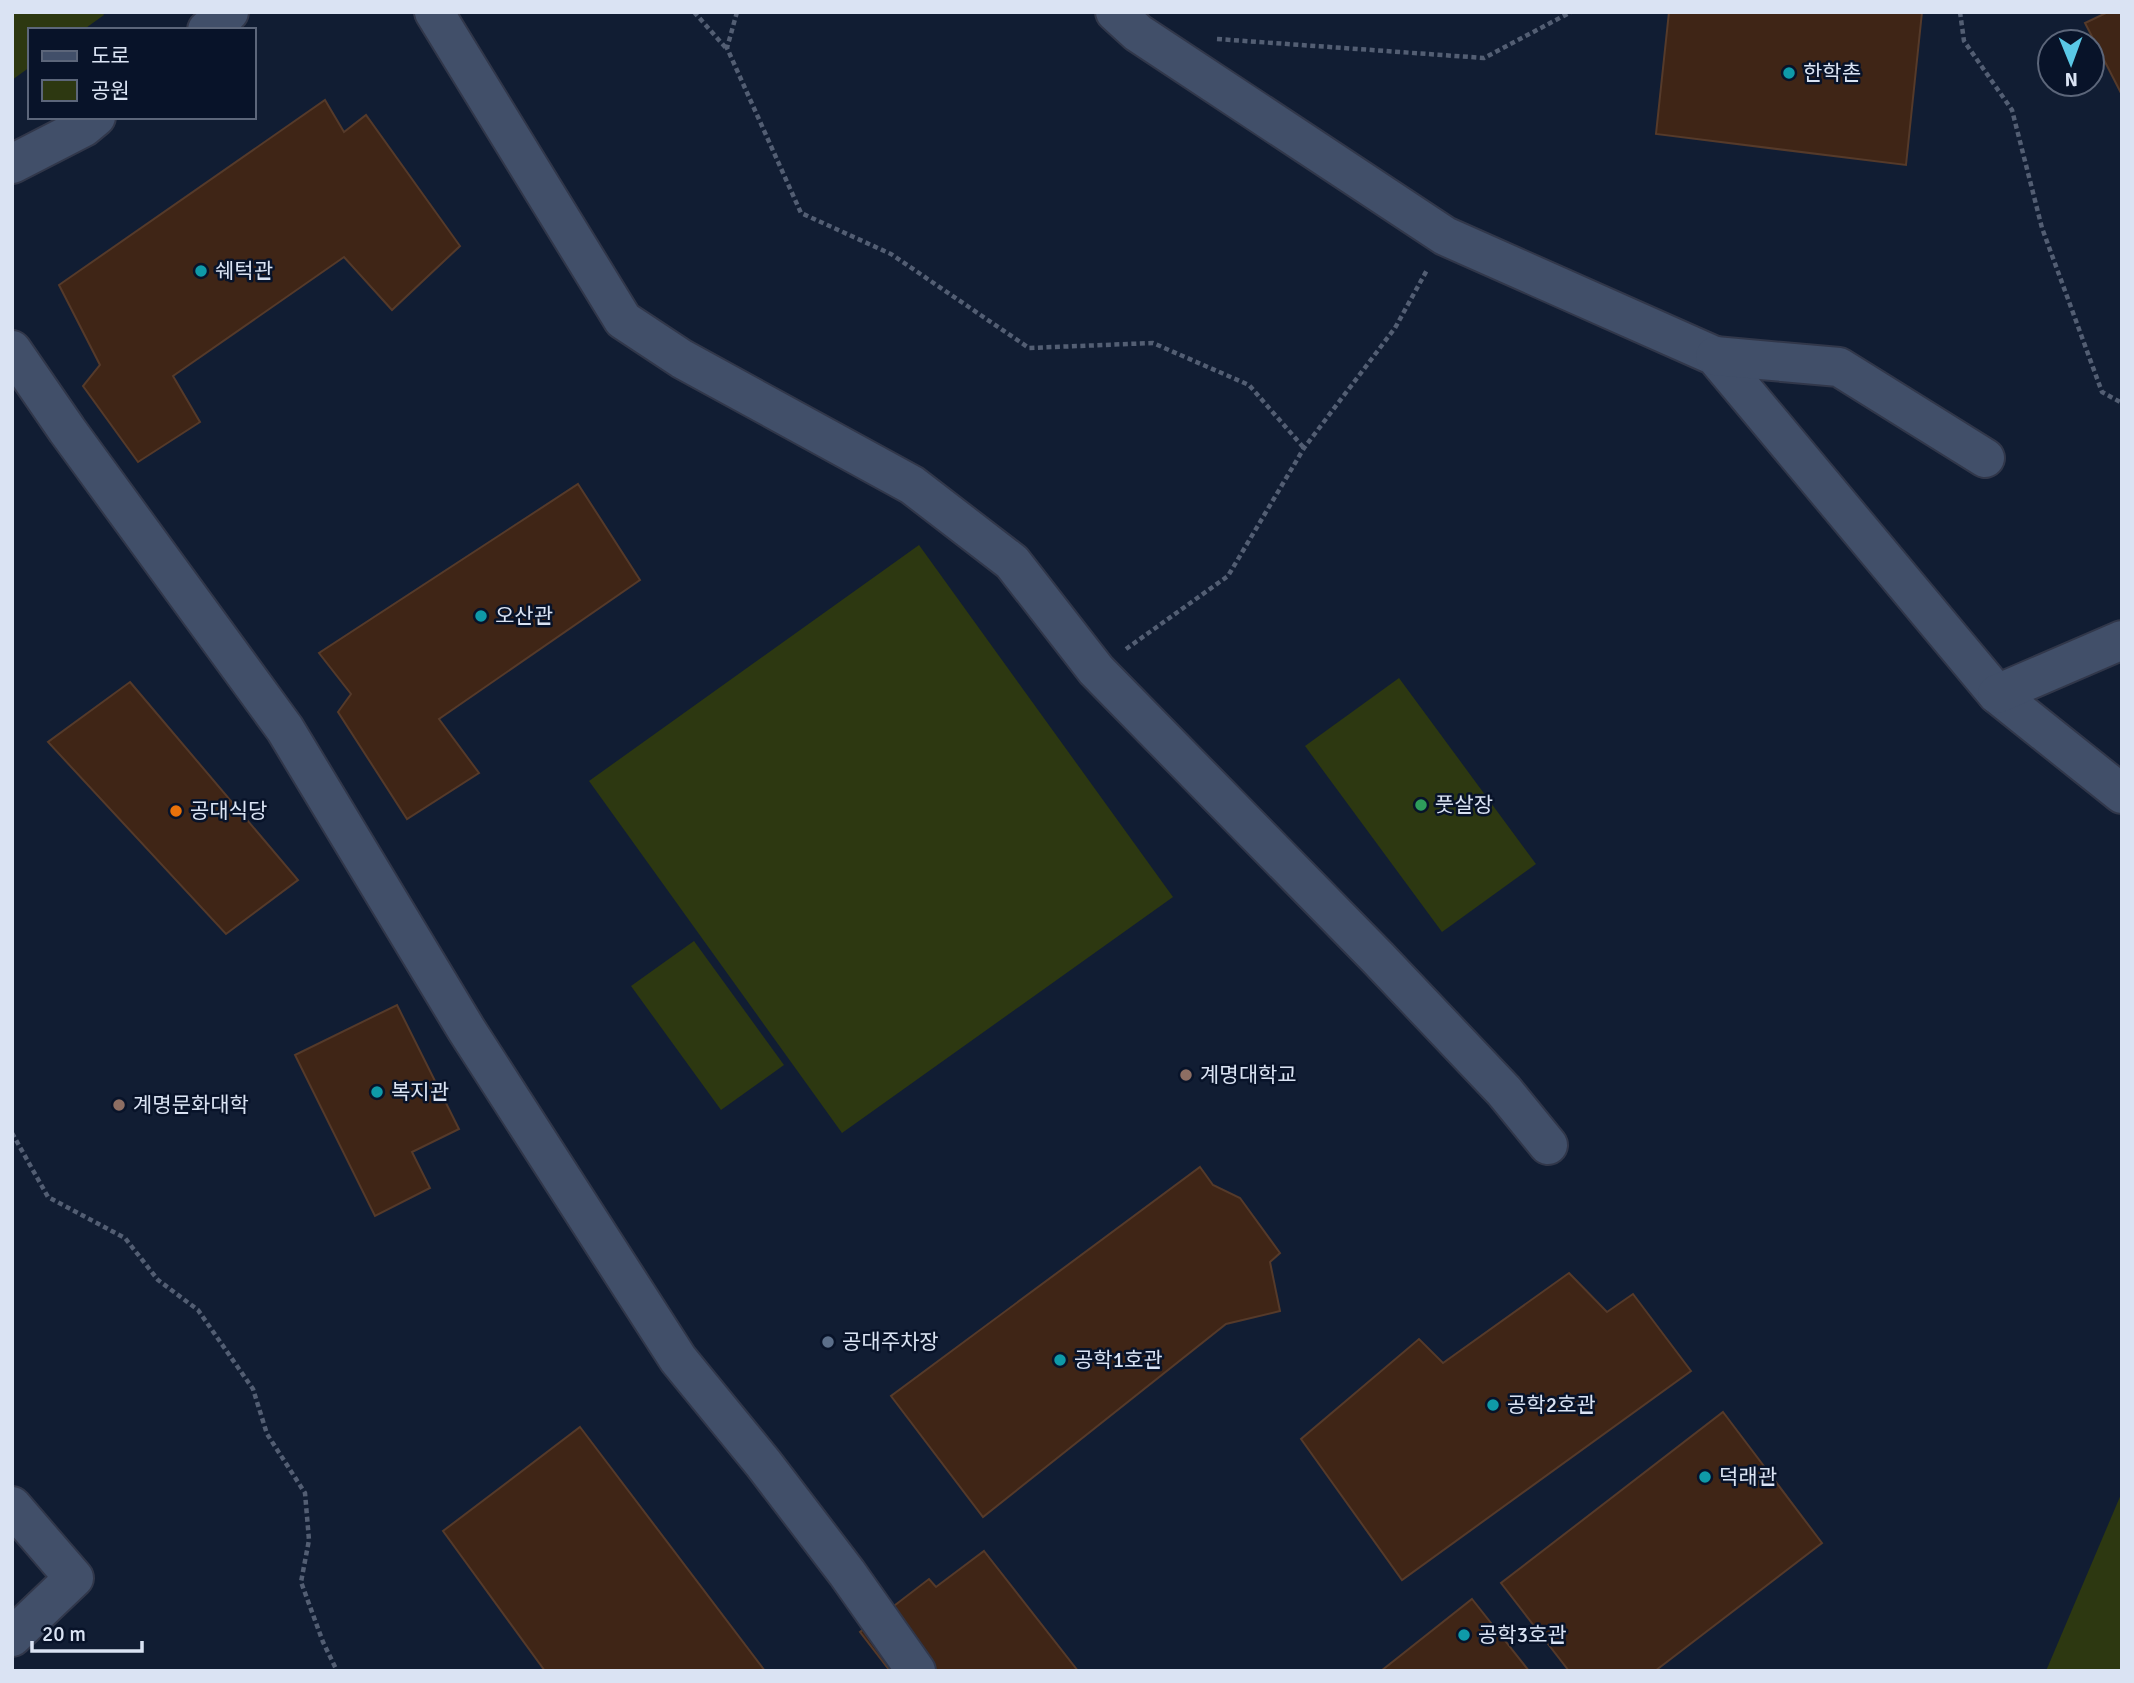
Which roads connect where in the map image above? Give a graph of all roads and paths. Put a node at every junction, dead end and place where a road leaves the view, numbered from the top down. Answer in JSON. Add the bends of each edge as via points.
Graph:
{"nodes":[{"id":1,"x":229,"y":12,"type":"edge"},
{"id":2,"x":434,"y":12,"type":"edge"},
{"id":3,"x":694,"y":12,"type":"edge"},
{"id":4,"x":737,"y":12,"type":"edge"},
{"id":5,"x":1115,"y":12,"type":"edge"},
{"id":6,"x":1572,"y":12,"type":"edge"},
{"id":7,"x":1960,"y":12,"type":"edge"},
{"id":8,"x":209,"y":28,"type":"edge"},
{"id":9,"x":1207,"y":38,"type":"dead end"},
{"id":10,"x":727,"y":48,"type":"junction"},
{"id":11,"x":94,"y":119,"type":"edge"},
{"id":12,"x":12,"y":164,"type":"edge"},
{"id":13,"x":1445,"y":236,"type":"junction"},
{"id":14,"x":12,"y":350,"type":"edge"},
{"id":15,"x":1715,"y":356,"type":"junction"},
{"id":16,"x":2122,"y":403,"type":"edge"},
{"id":17,"x":1304,"y":448,"type":"junction"},
{"id":18,"x":1985,"y":458,"type":"dead end"},
{"id":19,"x":2122,"y":640,"type":"edge"},
{"id":20,"x":1097,"y":670,"type":"junction"},
{"id":21,"x":1997,"y":694,"type":"junction"},
{"id":22,"x":2122,"y":794,"type":"edge"},
{"id":23,"x":12,"y":1133,"type":"edge"},
{"id":24,"x":1548,"y":1145,"type":"dead end"},
{"id":25,"x":12,"y":1506,"type":"edge"},
{"id":26,"x":12,"y":1636,"type":"edge"},
{"id":27,"x":337,"y":1671,"type":"edge"},
{"id":28,"x":916,"y":1671,"type":"edge"}],
"edges":[{"from":1,"to":8,"type":"lane"},
{"from":2,"to":20,"type":"lane","via":[[623,320],[682,359],[912,485],[1012,562]]},
{"from":3,"to":10,"type":"path"},
{"from":4,"to":10,"type":"path"},
{"from":5,"to":13,"type":"lane","via":[[1138,33]]},
{"from":6,"to":9,"type":"path","via":[[1484,58]]},
{"from":7,"to":16,"type":"path","via":[[1964,41],[2012,110],[2042,228],[2102,392]]},
{"from":10,"to":17,"type":"path","via":[[801,213],[891,254],[1029,348],[1153,343],[1249,385]]},
{"from":11,"to":12,"type":"lane"},
{"from":13,"to":15,"type":"lane"},
{"from":13,"to":17,"type":"path","via":[[1395,328]]},
{"from":14,"to":28,"type":"lane","via":[[285,729],[466,1029],[678,1359],[847,1573]]},
{"from":15,"to":18,"type":"lane","via":[[1839,368]]},
{"from":15,"to":21,"type":"lane"},
{"from":17,"to":20,"type":"path","via":[[1228,576]]},
{"from":19,"to":21,"type":"lane"},
{"from":20,"to":24,"type":"lane","via":[[1441,1024]]},
{"from":21,"to":22,"type":"lane"},
{"from":23,"to":27,"type":"path","via":[[48,1197],[125,1238],[158,1280],[198,1310],[253,1389],[267,1434],[305,1493],[309,1540],[301,1582]]},
{"from":25,"to":26,"type":"lane","via":[[74,1578]]}]}
